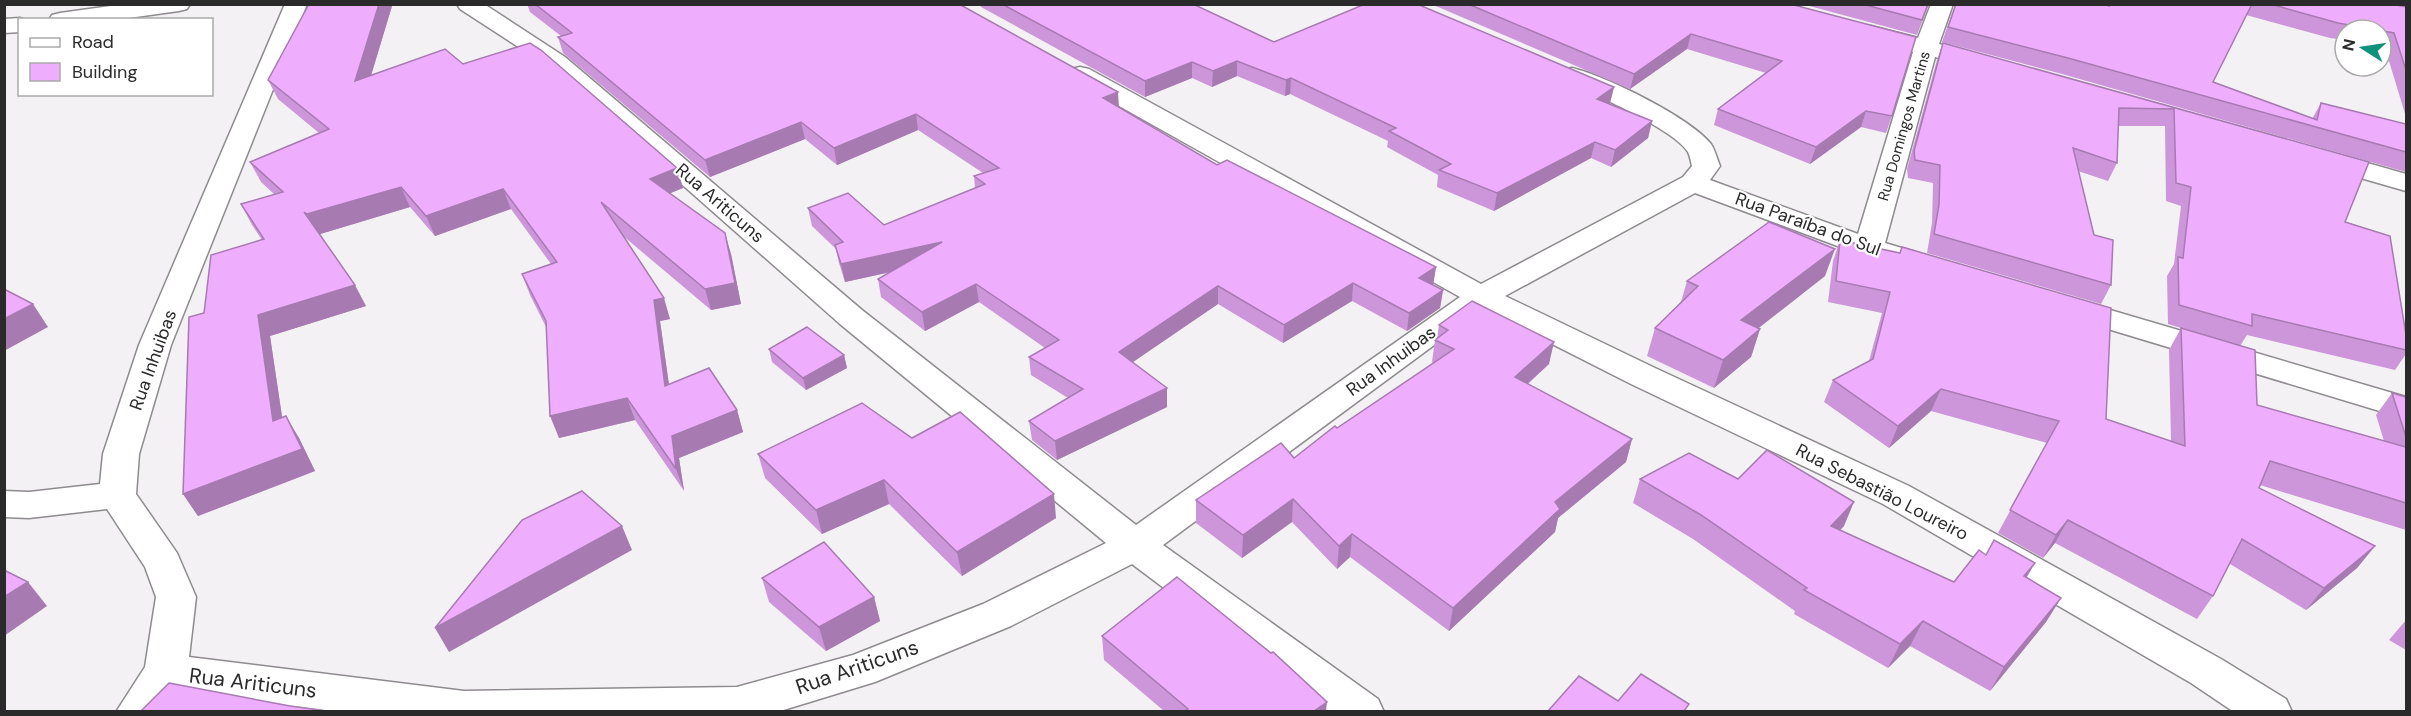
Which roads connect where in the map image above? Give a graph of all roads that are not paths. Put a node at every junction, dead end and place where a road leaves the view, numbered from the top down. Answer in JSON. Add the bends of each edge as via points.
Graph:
{"nodes":[{"id":1,"x":179,"y":4,"type":"edge"},
{"id":2,"x":296,"y":4,"type":"edge"},
{"id":3,"x":468,"y":4,"type":"edge"},
{"id":4,"x":1942,"y":4,"type":"edge"},
{"id":5,"x":75,"y":18,"type":"edge"},
{"id":6,"x":1850,"y":28,"type":"edge"},
{"id":7,"x":1926,"y":48,"type":"junction"},
{"id":8,"x":1058,"y":62,"type":"edge"},
{"id":9,"x":1553,"y":67,"type":"edge"},
{"id":10,"x":2006,"y":69,"type":"edge"},
{"id":11,"x":2304,"y":153,"type":"edge"},
{"id":12,"x":1693,"y":183,"type":"junction"},
{"id":13,"x":2406,"y":183,"type":"edge"},
{"id":14,"x":1869,"y":248,"type":"junction"},
{"id":15,"x":1926,"y":265,"type":"edge"},
{"id":16,"x":1481,"y":296,"type":"junction"},
{"id":17,"x":2041,"y":299,"type":"edge"},
{"id":18,"x":2406,"y":408,"type":"edge"},
{"id":19,"x":117,"y":495,"type":"junction"},
{"id":20,"x":4,"y":504,"type":"edge"},
{"id":21,"x":1135,"y":545,"type":"junction"},
{"id":22,"x":166,"y":672,"type":"junction"},
{"id":23,"x":138,"y":711,"type":"edge"},
{"id":24,"x":1362,"y":711,"type":"edge"},
{"id":25,"x":2270,"y":711,"type":"edge"}],
"edges":[{"from":1,"to":5,"type":"street"},
{"from":2,"to":19,"type":"street","name":"Rua Inhuibas","via":[[155,345],[121,454]]},
{"from":3,"to":21,"type":"street","name":"Rua Ariticuns","via":[[557,62],[851,317]]},
{"from":4,"to":7,"type":"street","name":"Rua Domingos Martins"},
{"from":6,"to":7,"type":"street"},
{"from":7,"to":10,"type":"street"},
{"from":7,"to":14,"type":"street","name":"Rua Domingos Martins"},
{"from":8,"to":16,"type":"street","name":"Rua Sebastião Loureiro"},
{"from":9,"to":12,"type":"street","via":[[1616,94],[1672,126],[1700,148],[1707,166]]},
{"from":11,"to":13,"type":"street"},
{"from":12,"to":14,"type":"street","name":"Rua Paraíba do Sul"},
{"from":12,"to":16,"type":"street","name":"Rua Inhuibas"},
{"from":14,"to":15,"type":"street","name":"Rua Paraíba do Sul"},
{"from":16,"to":21,"type":"street","name":"Rua Inhuibas"},
{"from":16,"to":25,"type":"street","name":"Rua Sebastião Loureiro","via":[[1896,495]]},
{"from":17,"to":18,"type":"street"},
{"from":19,"to":20,"type":"street"},
{"from":19,"to":22,"type":"street","via":[[163,563],[176,597]]},
{"from":21,"to":22,"type":"street","name":"Rua Ariticuns","via":[[997,615],[860,670],[737,705],[464,709]]},
{"from":21,"to":24,"type":"street","name":"Rua Ariticuns"},
{"from":22,"to":23,"type":"street"}]}
